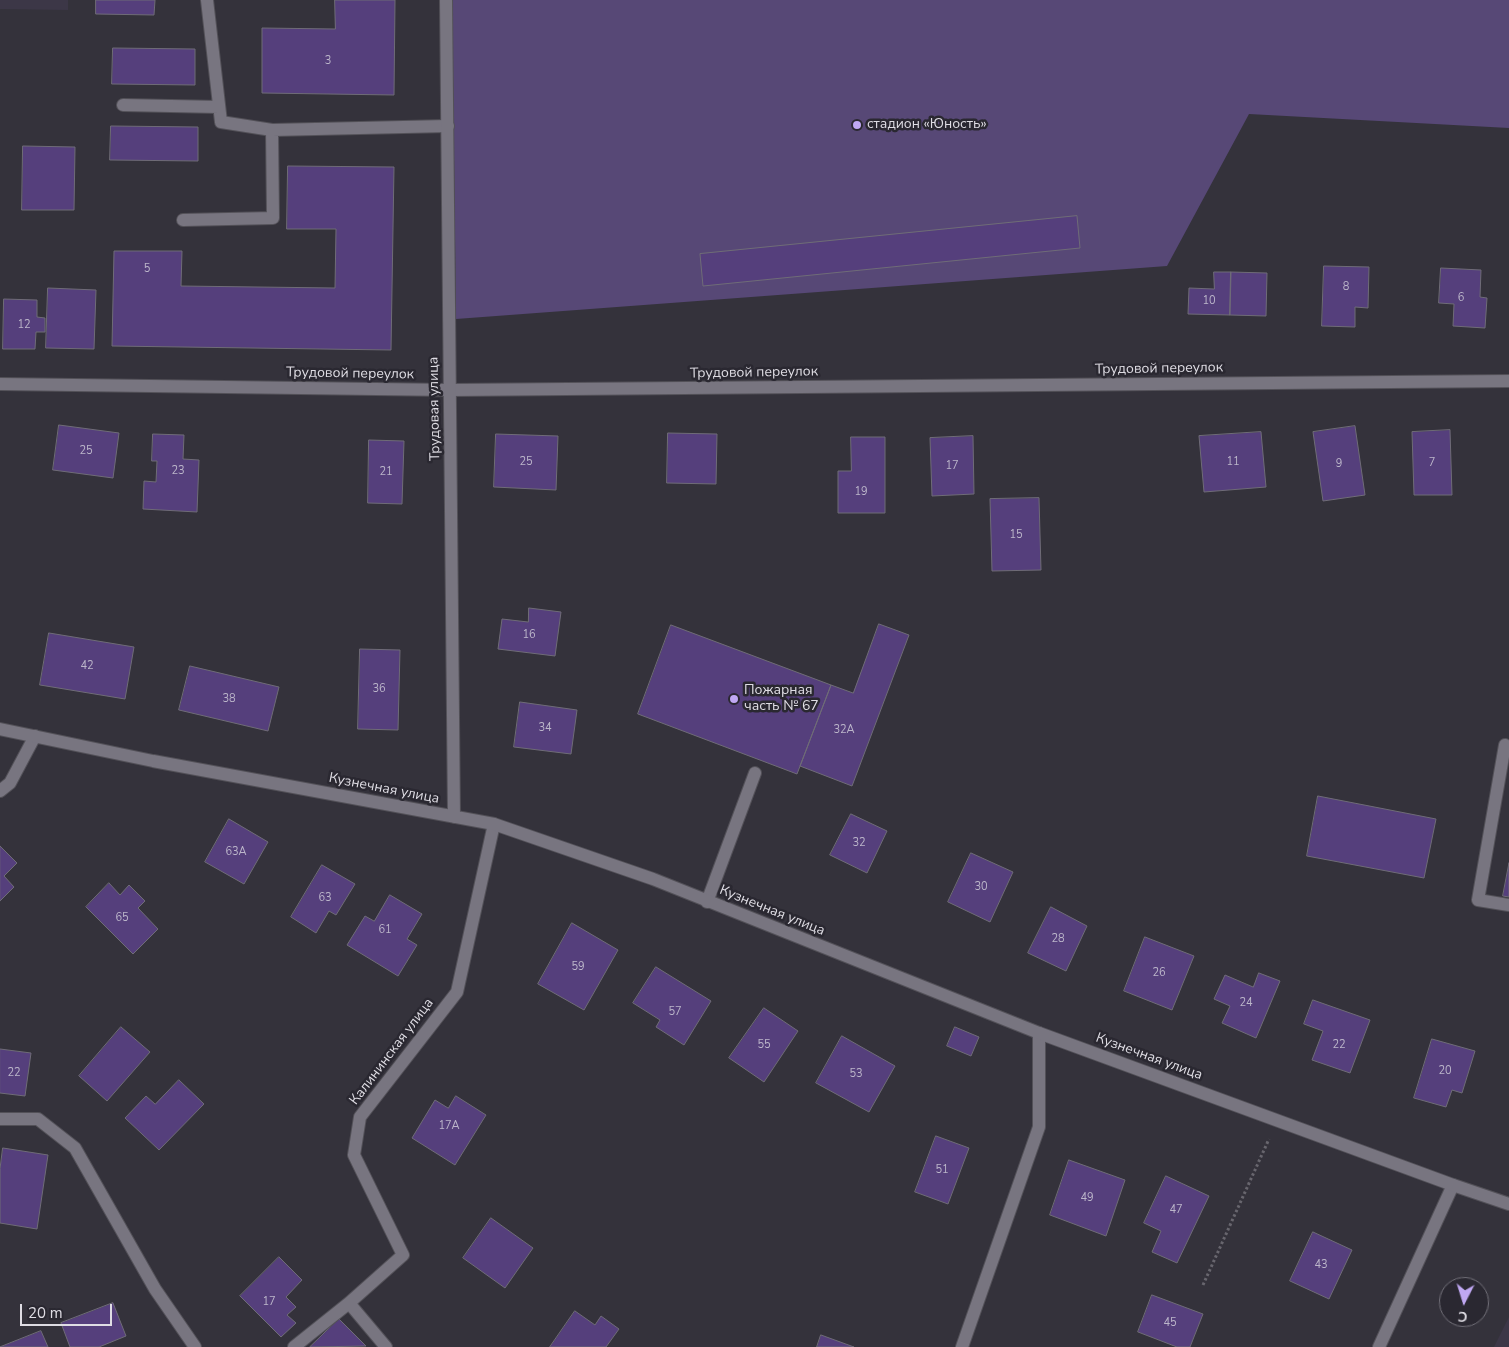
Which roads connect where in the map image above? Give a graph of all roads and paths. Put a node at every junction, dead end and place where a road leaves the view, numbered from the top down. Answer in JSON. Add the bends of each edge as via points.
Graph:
{"nodes":[{"id":1,"x":208,"y":0,"type":"edge"},
{"id":2,"x":446,"y":0,"type":"edge"},
{"id":3,"x":123,"y":106,"type":"dead end"},
{"id":4,"x":219,"y":107,"type":"junction"},
{"id":5,"x":448,"y":126,"type":"junction"},
{"id":6,"x":272,"y":130,"type":"junction"},
{"id":7,"x":183,"y":220,"type":"dead end"},
{"id":8,"x":1509,"y":381,"type":"edge"},
{"id":9,"x":0,"y":384,"type":"edge"},
{"id":10,"x":450,"y":390,"type":"junction"},
{"id":11,"x":0,"y":729,"type":"edge"},
{"id":12,"x":35,"y":736,"type":"junction"},
{"id":13,"x":1505,"y":745,"type":"dead end"},
{"id":14,"x":755,"y":773,"type":"dead end"},
{"id":15,"x":0,"y":791,"type":"edge"},
{"id":16,"x":454,"y":817,"type":"junction"},
{"id":17,"x":494,"y":824,"type":"junction"},
{"id":18,"x":707,"y":902,"type":"junction"},
{"id":19,"x":1509,"y":905,"type":"edge"},
{"id":20,"x":1039,"y":1033,"type":"junction"},
{"id":21,"x":0,"y":1119,"type":"edge"},
{"id":22,"x":1278,"y":1120,"type":"junction"},
{"id":23,"x":1453,"y":1185,"type":"junction"},
{"id":24,"x":1509,"y":1204,"type":"edge"},
{"id":25,"x":1203,"y":1285,"type":"dead end"},
{"id":26,"x":349,"y":1303,"type":"junction"},
{"id":27,"x":195,"y":1347,"type":"edge"},
{"id":28,"x":294,"y":1347,"type":"edge"},
{"id":29,"x":386,"y":1347,"type":"edge"},
{"id":30,"x":962,"y":1347,"type":"edge"},
{"id":31,"x":1379,"y":1347,"type":"edge"}],
"edges":[{"from":1,"to":4,"type":"street"},
{"from":2,"to":5,"type":"street","name":"Трудовая улица"},
{"from":3,"to":4,"type":"street"},
{"from":4,"to":6,"type":"street","via":[[221,122]]},
{"from":5,"to":6,"type":"street"},
{"from":5,"to":10,"type":"street","name":"Трудовая улица"},
{"from":6,"to":7,"type":"street","via":[[272,218]]},
{"from":8,"to":10,"type":"street","name":"Трудовой переулок"},
{"from":9,"to":10,"type":"street","name":"Трудовой переулок"},
{"from":10,"to":16,"type":"street","name":"Трудовая улица"},
{"from":11,"to":12,"type":"street","name":"Кузнечная улица"},
{"from":12,"to":15,"type":"street","via":[[10,783]]},
{"from":12,"to":16,"type":"street","name":"Кузнечная улица"},
{"from":13,"to":19,"type":"street","via":[[1478,900]]},
{"from":14,"to":18,"type":"street"},
{"from":16,"to":17,"type":"street","name":"Кузнечная улица"},
{"from":17,"to":18,"type":"street","name":"Кузнечная улица","via":[[653,879]]},
{"from":17,"to":26,"type":"street","name":"Калининская улица","via":[[457,992],[360,1117],[354,1155],[402,1256]]},
{"from":18,"to":20,"type":"street","name":"Кузнечная улица"},
{"from":20,"to":22,"type":"street","name":"Кузнечная улица"},
{"from":20,"to":30,"type":"street","via":[[1039,1127]]},
{"from":21,"to":27,"type":"street","via":[[38,1118],[75,1148],[155,1289]]},
{"from":22,"to":23,"type":"street","name":"Кузнечная улица"},
{"from":22,"to":25,"type":"path"},
{"from":23,"to":24,"type":"street","name":"Кузнечная улица"},
{"from":23,"to":31,"type":"street"},
{"from":26,"to":28,"type":"street"},
{"from":26,"to":29,"type":"street"}]}
